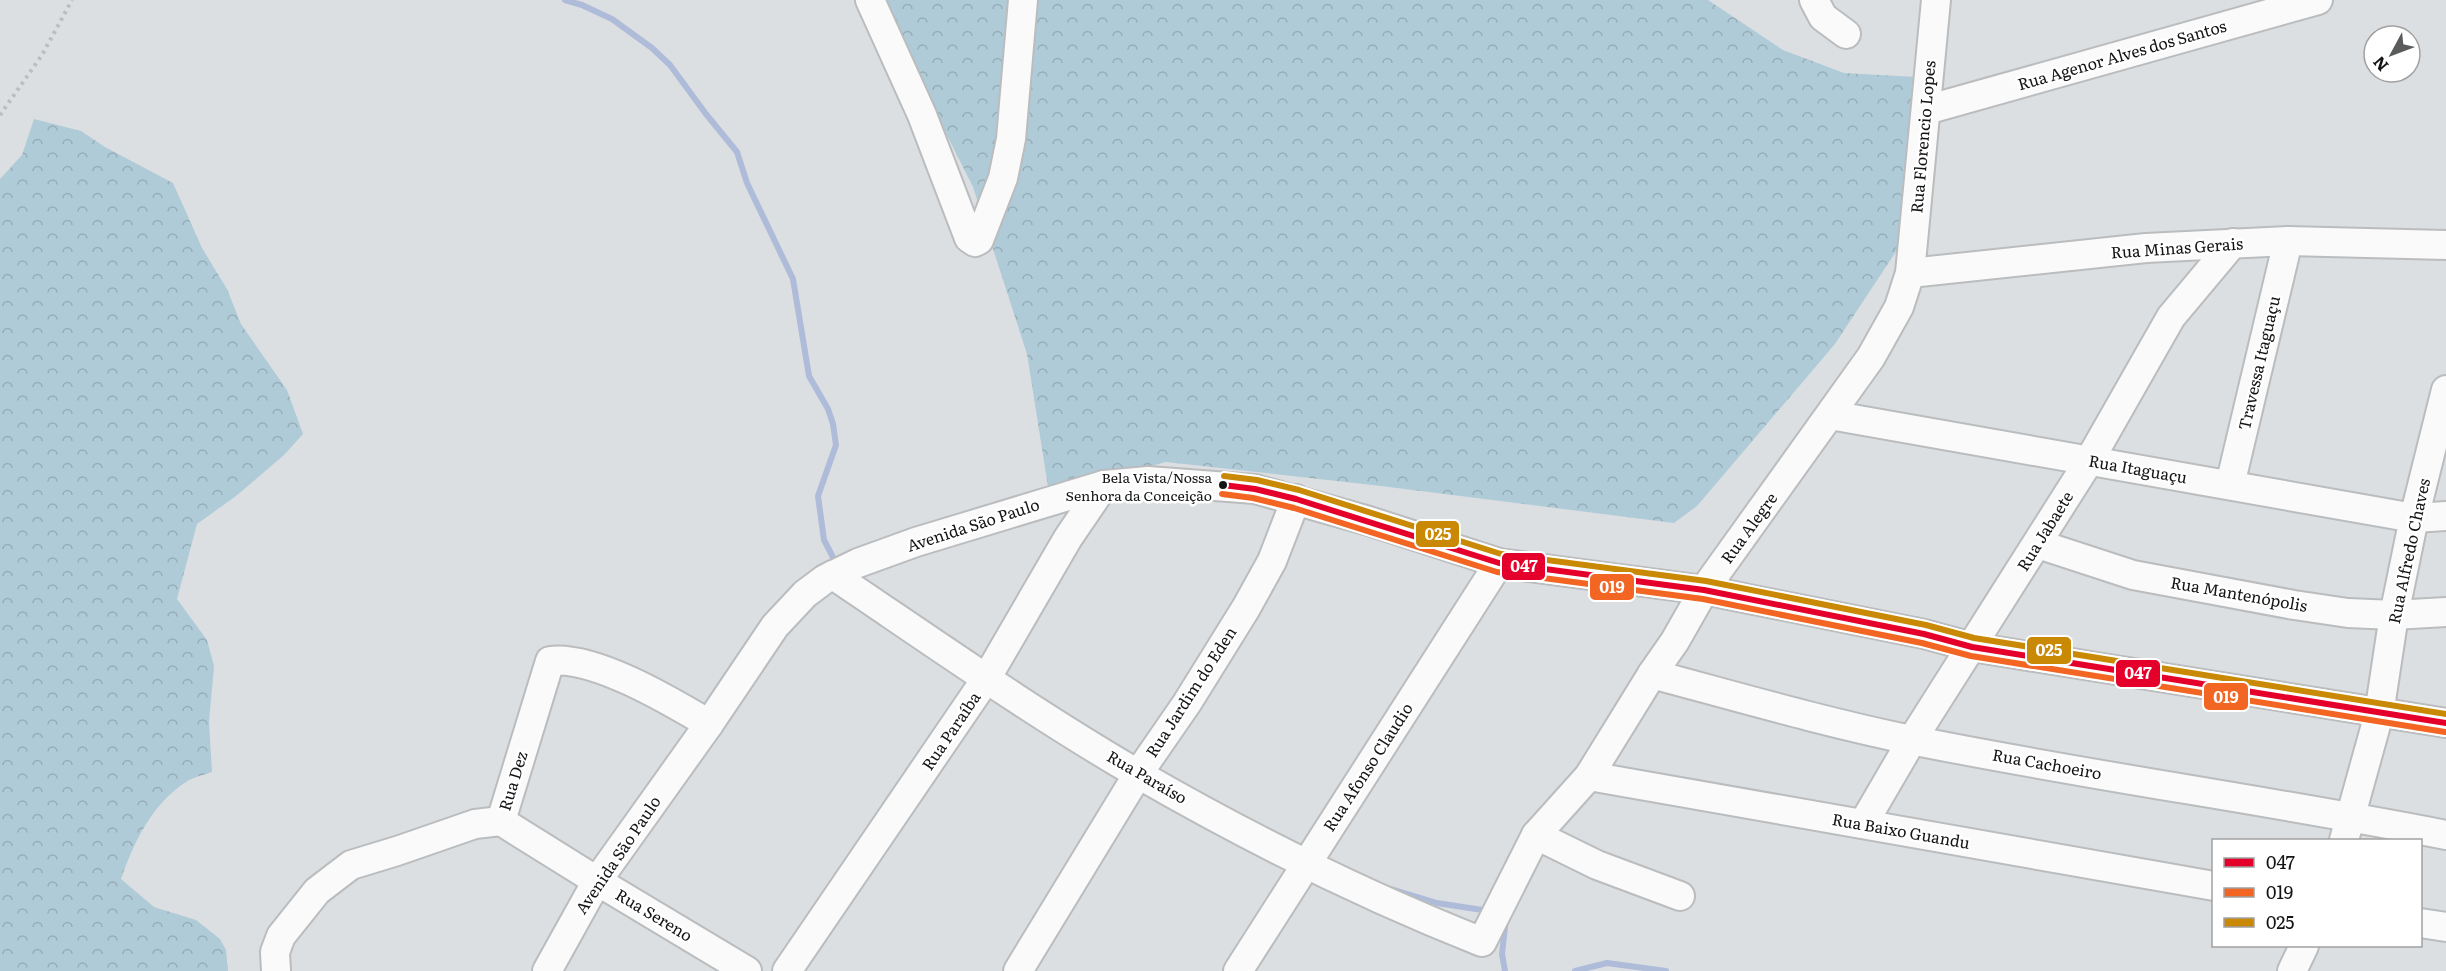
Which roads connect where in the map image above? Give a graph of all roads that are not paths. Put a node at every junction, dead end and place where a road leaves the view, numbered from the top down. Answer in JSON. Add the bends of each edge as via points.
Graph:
{"nodes":[{"id":1,"x":870,"y":0,"type":"edge"},
{"id":2,"x":1023,"y":0,"type":"edge"},
{"id":3,"x":1814,"y":0,"type":"edge"},
{"id":4,"x":1936,"y":0,"type":"edge"},
{"id":5,"x":2318,"y":0,"type":"edge"},
{"id":6,"x":1846,"y":34,"type":"dead end"},
{"id":7,"x":1926,"y":110,"type":"junction"},
{"id":8,"x":2288,"y":242,"type":"junction"},
{"id":9,"x":2233,"y":243,"type":"junction"},
{"id":10,"x":2446,"y":245,"type":"edge"},
{"id":11,"x":1910,"y":273,"type":"junction"},
{"id":12,"x":2446,"y":390,"type":"edge"},
{"id":13,"x":1830,"y":415,"type":"junction"},
{"id":14,"x":2442,"y":426,"type":"edge"},
{"id":15,"x":2089,"y":461,"type":"junction"},
{"id":16,"x":1104,"y":485,"type":"junction"},
{"id":17,"x":2230,"y":485,"type":"junction"},
{"id":18,"x":1296,"y":500,"type":"junction"},
{"id":19,"x":2446,"y":516,"type":"edge"},
{"id":20,"x":2414,"y":518,"type":"junction"},
{"id":21,"x":2038,"y":544,"type":"junction"},
{"id":22,"x":1499,"y":563,"type":"junction"},
{"id":23,"x":833,"y":575,"type":"junction"},
{"id":24,"x":1704,"y":590,"type":"junction"},
{"id":25,"x":2446,"y":612,"type":"edge"},
{"id":26,"x":2394,"y":615,"type":"junction"},
{"id":27,"x":1972,"y":647,"type":"junction"},
{"id":28,"x":1652,"y":674,"type":"junction"},
{"id":29,"x":986,"y":679,"type":"junction"},
{"id":30,"x":2379,"y":714,"type":"junction"},
{"id":31,"x":2446,"y":723,"type":"edge"},
{"id":32,"x":709,"y":724,"type":"junction"},
{"id":33,"x":1912,"y":740,"type":"junction"},
{"id":34,"x":1138,"y":774,"type":"junction"},
{"id":35,"x":1588,"y":776,"type":"junction"},
{"id":36,"x":501,"y":821,"type":"junction"},
{"id":37,"x":1863,"y":825,"type":"junction"},
{"id":38,"x":2348,"y":829,"type":"edge"},
{"id":39,"x":1536,"y":835,"type":"junction"},
{"id":40,"x":2446,"y":836,"type":"edge"},
{"id":41,"x":1306,"y":865,"type":"junction"},
{"id":42,"x":597,"y":881,"type":"junction"},
{"id":43,"x":2212,"y":886,"type":"edge"},
{"id":44,"x":1680,"y":896,"type":"dead end"},
{"id":45,"x":2422,"y":923,"type":"edge"},
{"id":46,"x":2446,"y":927,"type":"edge"},
{"id":47,"x":1482,"y":942,"type":"joint"},
{"id":48,"x":2303,"y":947,"type":"edge"},
{"id":49,"x":276,"y":971,"type":"edge"},
{"id":50,"x":547,"y":971,"type":"edge"},
{"id":51,"x":747,"y":971,"type":"edge"},
{"id":52,"x":787,"y":971,"type":"edge"},
{"id":53,"x":1018,"y":971,"type":"edge"},
{"id":54,"x":1238,"y":971,"type":"edge"},
{"id":55,"x":2292,"y":971,"type":"edge"}],
"edges":[{"from":1,"to":2,"type":"street","via":[[922,115],[969,238],[975,242],[1003,178],[1011,139]]},
{"from":3,"to":6,"type":"street","via":[[1823,17]]},
{"from":4,"to":7,"type":"street","name":"Rua Florencio Lopes"},
{"from":5,"to":7,"type":"street","name":"Rua Agenor Alves dos Santos"},
{"from":7,"to":11,"type":"street","name":"Rua Florencio Lopes"},
{"from":8,"to":9,"type":"street","name":"Rua Minas Gerais"},
{"from":8,"to":10,"type":"street","name":"Rua Minas Gerais"},
{"from":8,"to":17,"type":"street","name":"Travessa Itaguaçu"},
{"from":9,"to":11,"type":"street","name":"Rua Minas Gerais","via":[[2146,248]]},
{"from":9,"to":15,"type":"street","name":"Rua Jabaete","via":[[2171,317]]},
{"from":11,"to":13,"type":"street","name":"Rua Alegre","via":[[1890,325]]},
{"from":12,"to":14,"type":"street","name":"Rua Alfredo Chaves"},
{"from":13,"to":15,"type":"street","name":"Rua Itaguaçu"},
{"from":13,"to":24,"type":"street","name":"Rua Alegre"},
{"from":14,"to":20,"type":"street","name":"Rua Alfredo Chaves"},
{"from":15,"to":17,"type":"street","name":"Rua Itaguaçu"},
{"from":15,"to":21,"type":"street","name":"Rua Jabaete"},
{"from":16,"to":18,"type":"street","name":"Avenida São Paulo","via":[[1148,481],[1204,484],[1255,489]]},
{"from":16,"to":23,"type":"street","name":"Avenida São Paulo","via":[[916,542]]},
{"from":16,"to":29,"type":"street","name":"Rua Paraíba","via":[[1068,538]]},
{"from":17,"to":20,"type":"street","name":"Rua Itaguaçu"},
{"from":18,"to":22,"type":"street","name":"Avenida São Paulo"},
{"from":18,"to":34,"type":"street","name":"Rua Jardim do Eden","via":[[1272,561],[1246,608]]},
{"from":19,"to":20,"type":"street","name":"Rua Itaguaçu"},
{"from":20,"to":26,"type":"street","name":"Rua Alfredo Chaves"},
{"from":21,"to":26,"type":"street","name":"Rua Mantenópolis","via":[[2133,575],[2348,614]]},
{"from":21,"to":27,"type":"street","name":"Rua Jabaete"},
{"from":22,"to":24,"type":"street","name":"Avenida São Paulo"},
{"from":22,"to":41,"type":"street","name":"Rua Afonso Claudio"},
{"from":23,"to":29,"type":"street","name":"Rua Paraíso"},
{"from":23,"to":32,"type":"street","name":"Avenida São Paulo","via":[[805,594],[775,626]]},
{"from":24,"to":27,"type":"street","name":"Avenida São Paulo"},
{"from":24,"to":28,"type":"street","name":"Rua Alegre","via":[[1676,641]]},
{"from":25,"to":26,"type":"street","name":"Rua Mantenópolis"},
{"from":26,"to":30,"type":"street","name":"Rua Alfredo Chaves"},
{"from":27,"to":30,"type":"street","name":"Avenida São Paulo"},
{"from":27,"to":33,"type":"street","name":"Rua Jabaete"},
{"from":28,"to":33,"type":"street","name":"Rua Cachoeiro"},
{"from":28,"to":35,"type":"street","name":"Rua Alegre"},
{"from":29,"to":34,"type":"street","name":"Rua Paraíso"},
{"from":29,"to":52,"type":"street","name":"Rua Paraíba"},
{"from":30,"to":31,"type":"street","name":"Avenida São Paulo"},
{"from":30,"to":38,"type":"street","name":"Rua Alfredo Chaves"},
{"from":32,"to":36,"type":"street","name":"Rua Dez","via":[[624,679],[592,667],[550,661]]},
{"from":32,"to":42,"type":"street","name":"Avenida São Paulo"},
{"from":33,"to":37,"type":"street","name":"Rua Jabaete"},
{"from":33,"to":38,"type":"street","name":"Rua Cachoeiro"},
{"from":34,"to":41,"type":"street","name":"Rua Paraíso"},
{"from":34,"to":53,"type":"street","name":"Rua Jardim do Eden"},
{"from":35,"to":37,"type":"street","name":"Rua Baixo Guandu"},
{"from":35,"to":39,"type":"street","name":"Rua Alegre"},
{"from":36,"to":42,"type":"street","name":"Rua Sereno"},
{"from":36,"to":49,"type":"street","name":"Rua Dez","via":[[475,824],[344,869],[317,891],[281,936],[275,952]]},
{"from":37,"to":43,"type":"street","name":"Rua Baixo Guandu"},
{"from":38,"to":40,"type":"street","name":"Rua Cachoeiro"},
{"from":39,"to":44,"type":"street","via":[[1597,865]]},
{"from":39,"to":47,"type":"street","name":"Rua Alegre"},
{"from":41,"to":47,"type":"street","name":"Rua Paraíso"},
{"from":41,"to":54,"type":"street","name":"Rua Afonso Claudio"},
{"from":42,"to":50,"type":"street","name":"Avenida São Paulo"},
{"from":42,"to":51,"type":"street","name":"Rua Sereno"},
{"from":45,"to":46,"type":"street"},
{"from":48,"to":55,"type":"street"}]}
